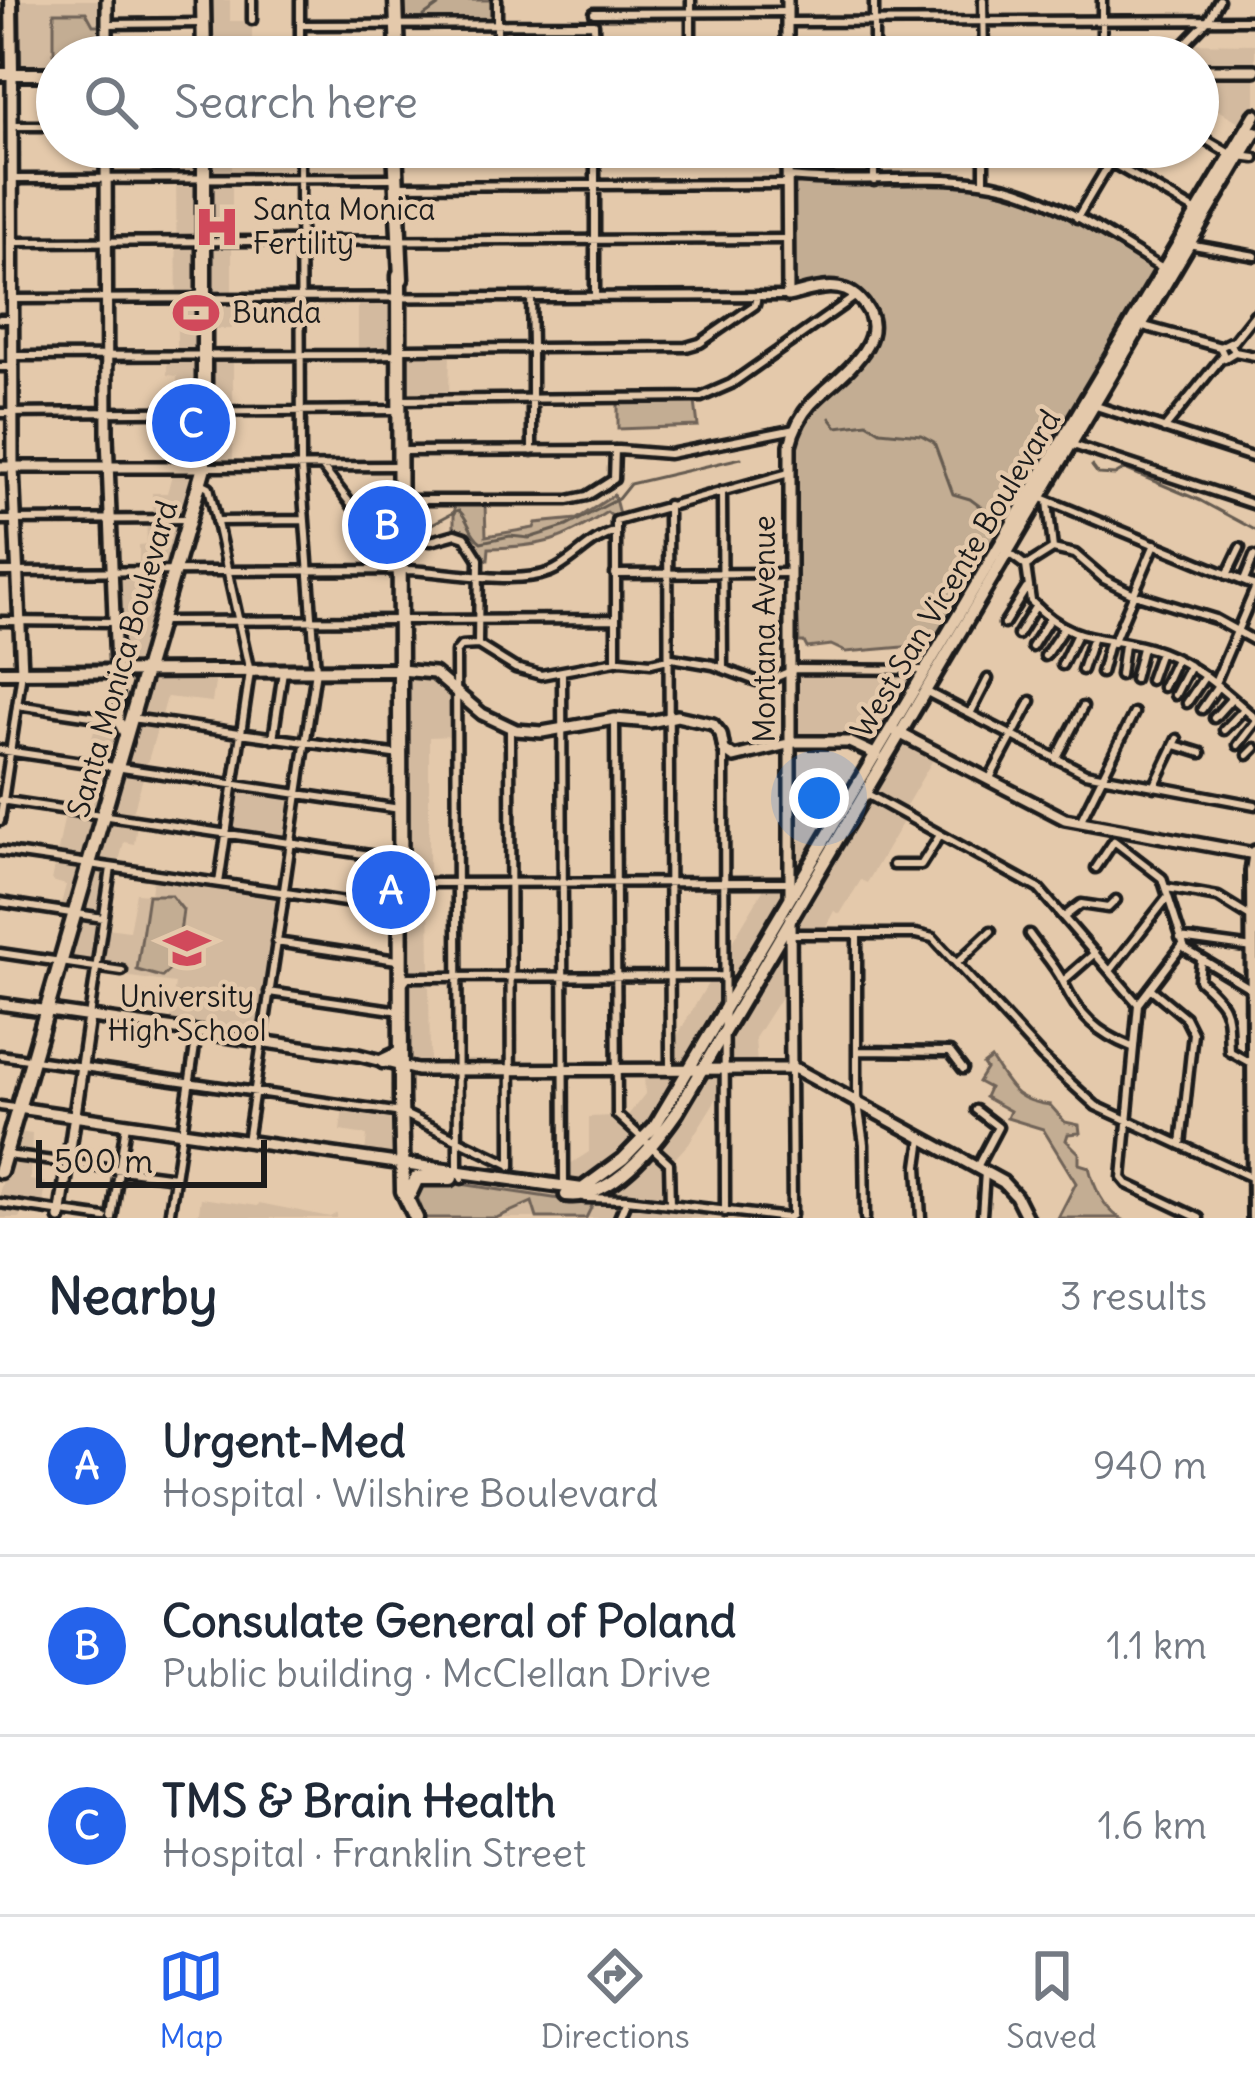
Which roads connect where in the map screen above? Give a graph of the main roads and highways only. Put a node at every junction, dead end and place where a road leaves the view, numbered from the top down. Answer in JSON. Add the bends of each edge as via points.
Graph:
{"nodes":[{"id":1,"x":11,"y":0,"type":"edge"},
{"id":2,"x":203,"y":0,"type":"edge"},
{"id":3,"x":397,"y":0,"type":"edge"},
{"id":4,"x":203,"y":36,"type":"edge"},
{"id":5,"x":398,"y":36,"type":"edge"},
{"id":6,"x":6,"y":74,"type":"edge"},
{"id":7,"x":1255,"y":116,"type":"edge"},
{"id":8,"x":1255,"y":131,"type":"edge"},
{"id":9,"x":1236,"y":156,"type":"junction"},
{"id":10,"x":204,"y":168,"type":"edge"},
{"id":11,"x":398,"y":168,"type":"edge"},
{"id":12,"x":400,"y":670,"type":"junction"},
{"id":13,"x":0,"y":672,"type":"edge"},
{"id":14,"x":145,"y":672,"type":"junction"},
{"id":15,"x":862,"y":791,"type":"junction"},
{"id":16,"x":1255,"y":853,"type":"edge"},
{"id":17,"x":810,"y":868,"type":"junction"},
{"id":18,"x":790,"y":902,"type":"junction"},
{"id":19,"x":1254,"y":921,"type":"edge"},
{"id":20,"x":790,"y":928,"type":"junction"},
{"id":21,"x":1253,"y":948,"type":"edge"},
{"id":22,"x":770,"y":955,"type":"junction"},
{"id":23,"x":1254,"y":991,"type":"edge"},
{"id":24,"x":719,"y":1032,"type":"junction"},
{"id":25,"x":401,"y":1060,"type":"junction"},
{"id":26,"x":383,"y":1061,"type":"road end"},
{"id":27,"x":1254,"y":1065,"type":"edge"},
{"id":28,"x":698,"y":1069,"type":"junction"},
{"id":29,"x":647,"y":1143,"type":"junction"},
{"id":30,"x":3,"y":1155,"type":"edge"},
{"id":31,"x":403,"y":1167,"type":"junction"},
{"id":32,"x":0,"y":1171,"type":"edge"},
{"id":33,"x":457,"y":1176,"type":"junction"},
{"id":34,"x":1255,"y":1178,"type":"edge"},
{"id":35,"x":510,"y":1184,"type":"junction"},
{"id":36,"x":605,"y":1184,"type":"junction"},
{"id":37,"x":1255,"y":1208,"type":"edge"},
{"id":38,"x":413,"y":1214,"type":"edge"},
{"id":39,"x":1254,"y":1218,"type":"edge"}],
"edges":[{"from":1,"to":6,"type":"main road"},
{"from":2,"to":4,"type":"main road"},
{"from":3,"to":5,"type":"main road"},
{"from":7,"to":9,"type":"main road","name":"West San Vicente Boulevard"},
{"from":8,"to":9,"type":"main road","name":"West San Vicente Boulevard"},
{"from":9,"to":15,"type":"main road","name":"West San Vicente Boulevard"},
{"from":10,"to":14,"type":"main road","name":"Santa Monica Boulevard","via":[[202,474]]},
{"from":11,"to":12,"type":"main road"},
{"from":12,"to":14,"type":"main road"},
{"from":12,"to":25,"type":"main road"},
{"from":13,"to":14,"type":"main road"},
{"from":14,"to":30,"type":"main road","name":"Santa Monica Boulevard"},
{"from":15,"to":17,"type":"main road","name":"West San Vicente Boulevard"},
{"from":15,"to":20,"type":"main road","name":"West San Vicente Boulevard"},
{"from":16,"to":19,"type":"main road"},
{"from":17,"to":18,"type":"main road","name":"West San Vicente Boulevard"},
{"from":17,"to":20,"type":"main road"},
{"from":18,"to":22,"type":"main road"},
{"from":18,"to":24,"type":"main road","name":"West San Vicente Boulevard"},
{"from":19,"to":21,"type":"main road"},
{"from":20,"to":22,"type":"main road","name":"West San Vicente Boulevard"},
{"from":21,"to":23,"type":"main road"},
{"from":22,"to":24,"type":"main road","name":"West San Vicente Boulevard"},
{"from":23,"to":27,"type":"main road"},
{"from":24,"to":28,"type":"main road"},
{"from":25,"to":26,"type":"main road"},
{"from":25,"to":31,"type":"main road"},
{"from":27,"to":34,"type":"main road"},
{"from":28,"to":29,"type":"main road"},
{"from":28,"to":29,"type":"main road","via":[[682,1103]]},
{"from":29,"to":36,"type":"main road"},
{"from":30,"to":32,"type":"main road","name":"Santa Monica Boulevard"},
{"from":31,"to":33,"type":"main road"},
{"from":31,"to":38,"type":"main road"},
{"from":33,"to":35,"type":"main road"},
{"from":33,"to":38,"type":"main road","via":[[414,1180]]},
{"from":34,"to":37,"type":"main road"},
{"from":35,"to":36,"type":"main road"},
{"from":35,"to":36,"type":"main road","via":[[581,1197]]},
{"from":37,"to":39,"type":"main road"}]}
